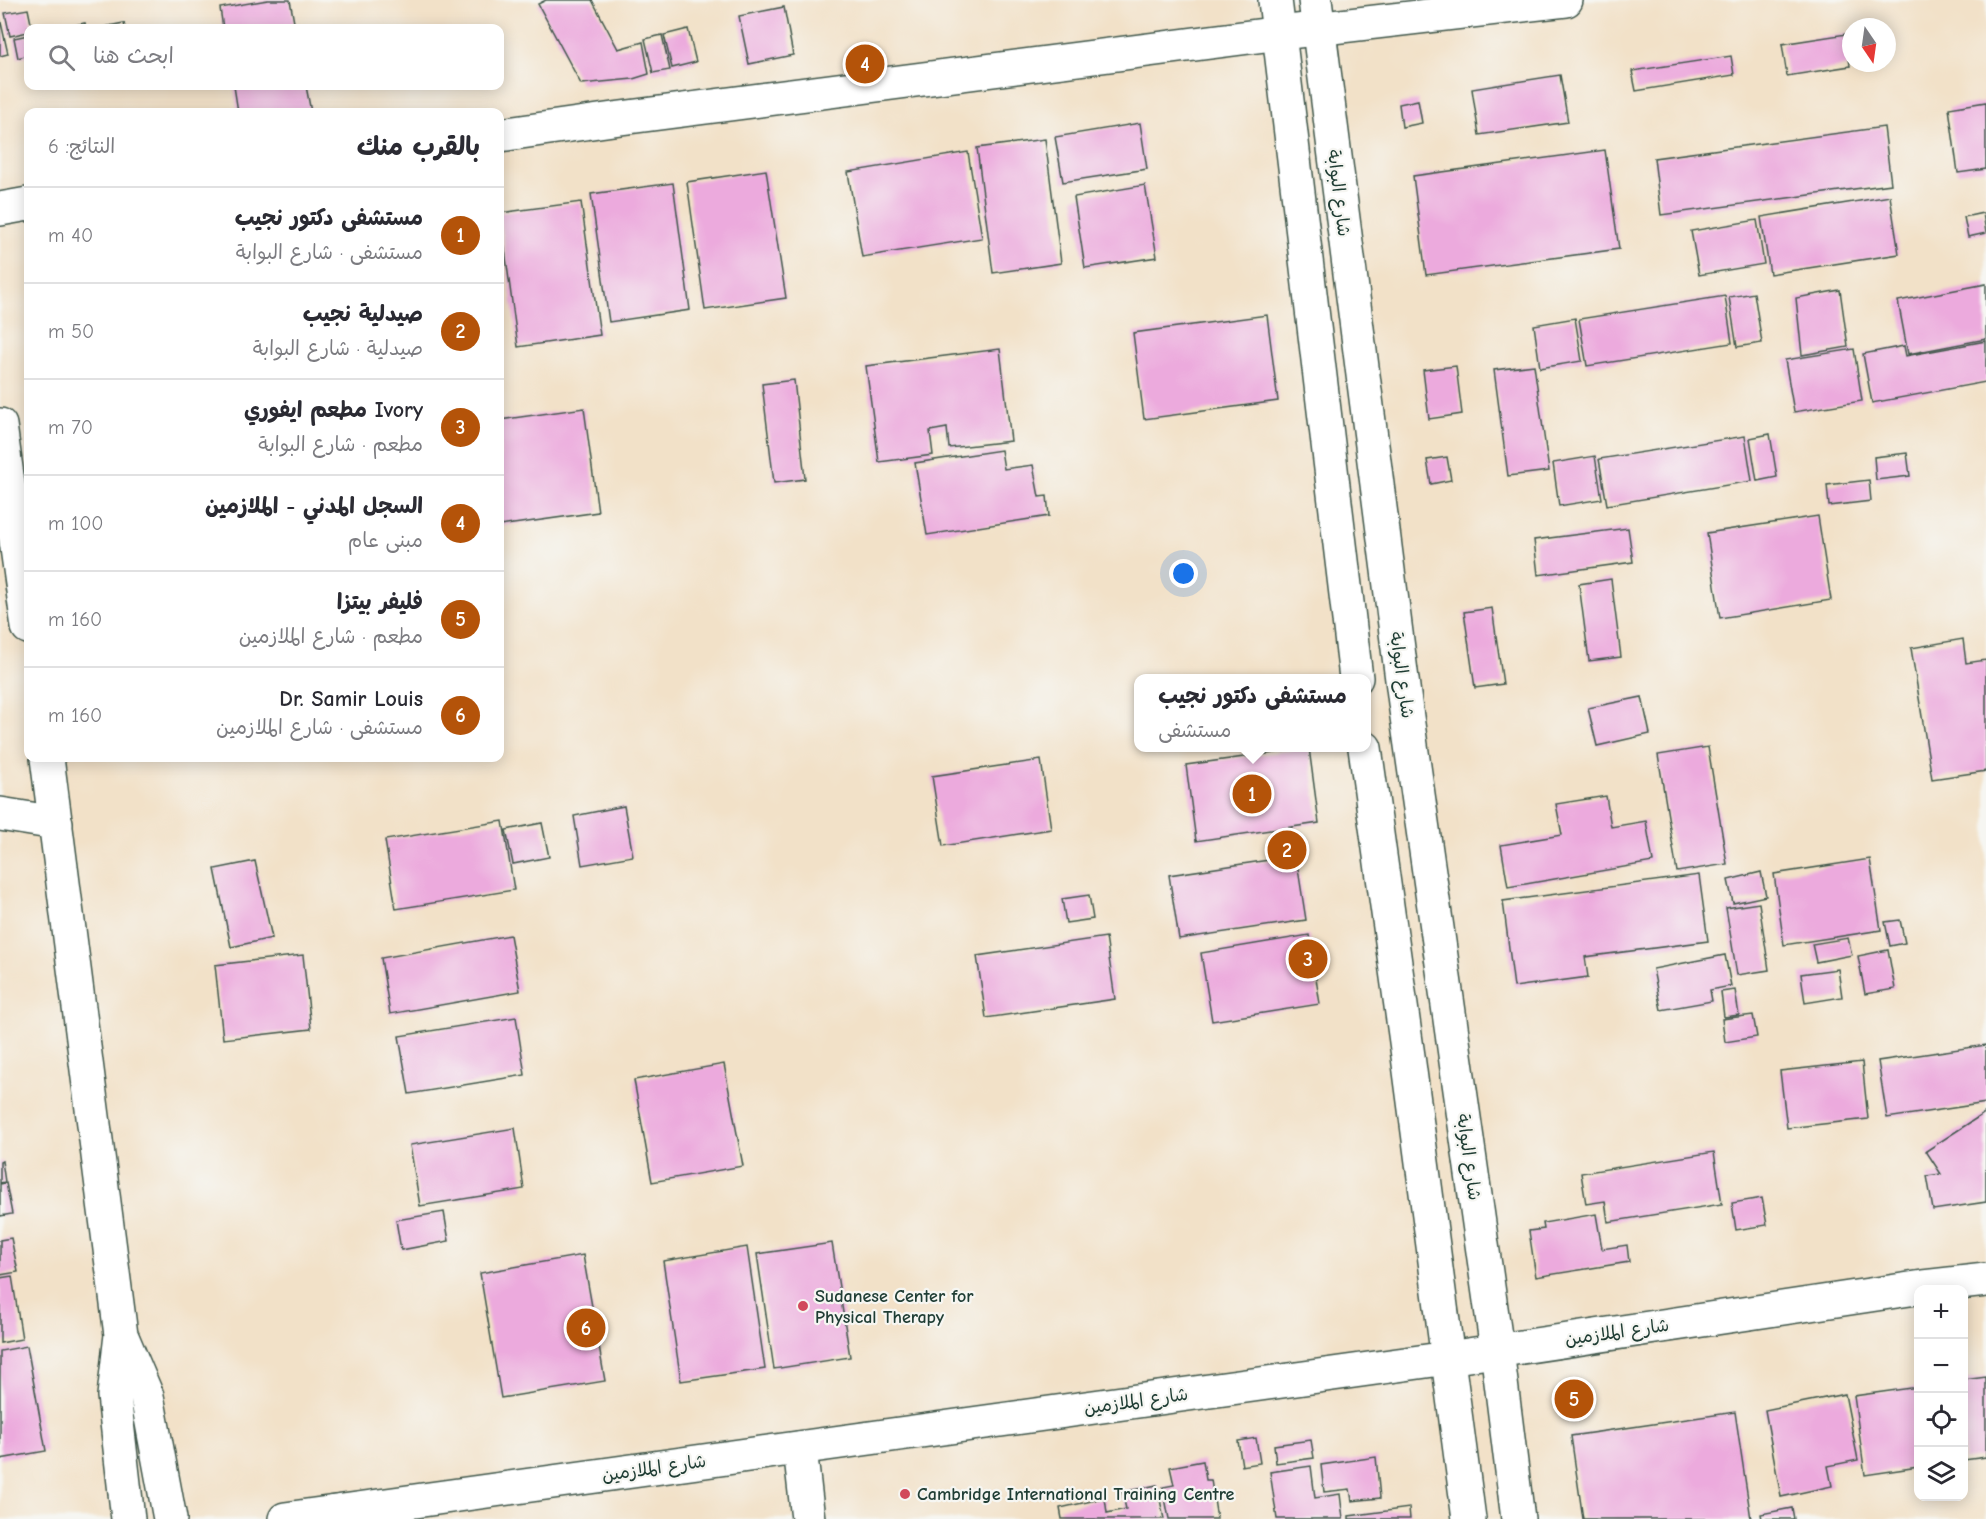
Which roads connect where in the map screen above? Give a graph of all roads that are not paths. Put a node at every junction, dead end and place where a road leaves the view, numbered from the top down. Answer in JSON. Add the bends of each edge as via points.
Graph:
{"nodes":[{"id":1,"x":1275,"y":0,"type":"edge"},
{"id":2,"x":1566,"y":0,"type":"edge"},
{"id":3,"x":1316,"y":14,"type":"edge"},
{"id":4,"x":1280,"y":33,"type":"junction"},
{"id":5,"x":504,"y":134,"type":"edge"},
{"id":6,"x":24,"y":205,"type":"edge"},
{"id":7,"x":0,"y":209,"type":"edge"},
{"id":8,"x":0,"y":425,"type":"edge"},
{"id":9,"x":24,"y":598,"type":"edge"},
{"id":10,"x":1356,"y":674,"type":"edge"},
{"id":11,"x":1366,"y":752,"type":"edge"},
{"id":12,"x":48,"y":762,"type":"edge"},
{"id":13,"x":0,"y":814,"type":"edge"},
{"id":14,"x":56,"y":823,"type":"junction"},
{"id":15,"x":1986,"y":1280,"type":"edge"},
{"id":16,"x":121,"y":1335,"type":"junction"},
{"id":17,"x":1497,"y":1350,"type":"junction"},
{"id":18,"x":1448,"y":1358,"type":"junction"},
{"id":19,"x":800,"y":1448,"type":"junction"},
{"id":20,"x":128,"y":1519,"type":"edge"},
{"id":21,"x":170,"y":1519,"type":"edge"},
{"id":22,"x":285,"y":1519,"type":"edge"},
{"id":23,"x":808,"y":1519,"type":"edge"},
{"id":24,"x":1469,"y":1519,"type":"edge"},
{"id":25,"x":1518,"y":1519,"type":"edge"}],
"edges":[{"from":1,"to":4,"type":"street"},
{"from":2,"to":3,"type":"street"},
{"from":3,"to":4,"type":"street"},
{"from":3,"to":17,"type":"street","name":"شارع البوابة","via":[[1405,703]]},
{"from":4,"to":5,"type":"street"},
{"from":4,"to":10,"type":"street"},
{"from":6,"to":7,"type":"street"},
{"from":8,"to":9,"type":"street"},
{"from":11,"to":18,"type":"street"},
{"from":12,"to":14,"type":"street"},
{"from":13,"to":14,"type":"street"},
{"from":14,"to":16,"type":"street"},
{"from":15,"to":17,"type":"street","name":"شارع الملازمين"},
{"from":16,"to":20,"type":"street","via":[[114,1396]]},
{"from":16,"to":21,"type":"street","via":[[147,1396]]},
{"from":17,"to":18,"type":"street","name":"شارع الملازمين"},
{"from":17,"to":25,"type":"street","name":"شارع البوابة"},
{"from":18,"to":19,"type":"street","name":"شارع الملازمين"},
{"from":18,"to":24,"type":"street"},
{"from":19,"to":22,"type":"street","name":"شارع الملازمين"},
{"from":19,"to":23,"type":"street"}]}
